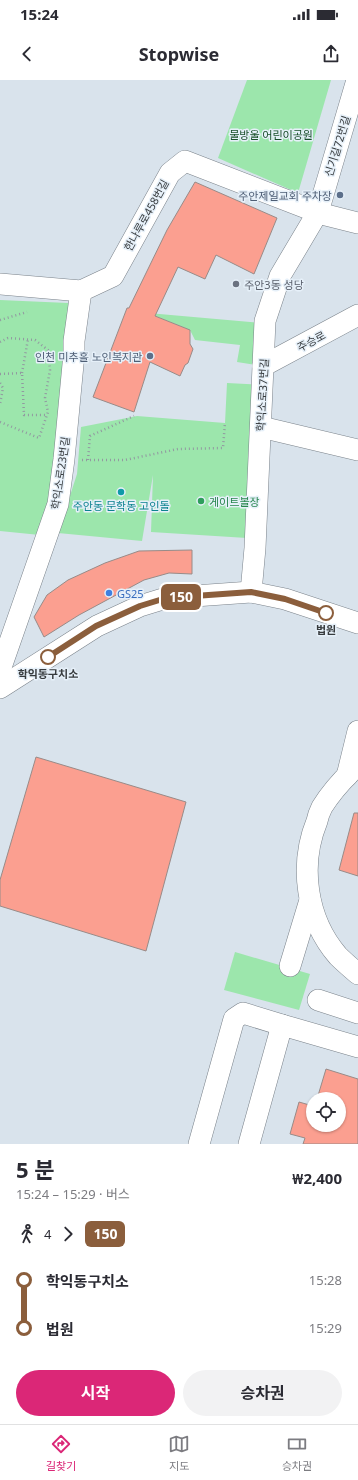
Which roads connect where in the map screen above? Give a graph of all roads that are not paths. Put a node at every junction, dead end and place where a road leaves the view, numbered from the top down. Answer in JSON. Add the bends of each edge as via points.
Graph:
{"nodes":[{"id":1,"x":357,"y":80,"type":"edge"},
{"id":2,"x":318,"y":212,"type":"junction"},
{"id":3,"x":358,"y":223,"type":"edge"},
{"id":4,"x":0,"y":284,"type":"edge"},
{"id":5,"x":82,"y":291,"type":"junction"},
{"id":6,"x":358,"y":315,"type":"edge"},
{"id":7,"x":263,"y":366,"type":"junction"},
{"id":8,"x":261,"y":427,"type":"junction"},
{"id":9,"x":358,"y":450,"type":"edge"},
{"id":10,"x":251,"y":592,"type":"junction"},
{"id":11,"x":358,"y":623,"type":"edge"},
{"id":12,"x":0,"y":670,"type":"edge"},
{"id":13,"x":0,"y":688,"type":"edge"},
{"id":14,"x":358,"y":731,"type":"edge"},
{"id":15,"x":352,"y":771,"type":"edge"},
{"id":16,"x":310,"y":900,"type":"junction"},
{"id":17,"x":290,"y":966,"type":"dead end"},
{"id":18,"x":358,"y":974,"type":"edge"},
{"id":19,"x":318,"y":1000,"type":"dead end"},
{"id":20,"x":358,"y":1013,"type":"edge"},
{"id":21,"x":282,"y":1025,"type":"junction"},
{"id":22,"x":358,"y":1047,"type":"edge"},
{"id":23,"x":199,"y":1144,"type":"edge"},
{"id":24,"x":250,"y":1144,"type":"edge"}],
"edges":[{"from":1,"to":2,"type":"street","name":"신기길72번길"},
{"from":2,"to":3,"type":"street"},
{"from":2,"to":5,"type":"street","name":"한나루로458번길","via":[[185,161],[170,173],[113,276]]},
{"from":2,"to":7,"type":"street","name":"학익소로37번길","via":[[280,276],[265,321]]},
{"from":4,"to":5,"type":"street"},
{"from":5,"to":12,"type":"street","name":"학익소로23번길","via":[[74,341],[58,504]]},
{"from":6,"to":7,"type":"street","name":"주승로"},
{"from":7,"to":8,"type":"street","name":"학익소로37번길"},
{"from":8,"to":9,"type":"street"},
{"from":8,"to":10,"type":"street","name":"학익소로37번길"},
{"from":10,"to":11,"type":"street","via":[[285,599]]},
{"from":10,"to":13,"type":"street","via":[[166,598],[140,606],[96,626]]},
{"from":14,"to":15,"type":"street"},
{"from":15,"to":16,"type":"street","via":[[340,782],[322,808],[310,837],[306,868]]},
{"from":16,"to":17,"type":"street"},
{"from":16,"to":18,"type":"street","via":[[320,929],[338,956]]},
{"from":19,"to":20,"type":"street"},
{"from":21,"to":22,"type":"street"},
{"from":21,"to":23,"type":"street","via":[[243,1013],[234,1019]]},
{"from":21,"to":24,"type":"street"}]}
